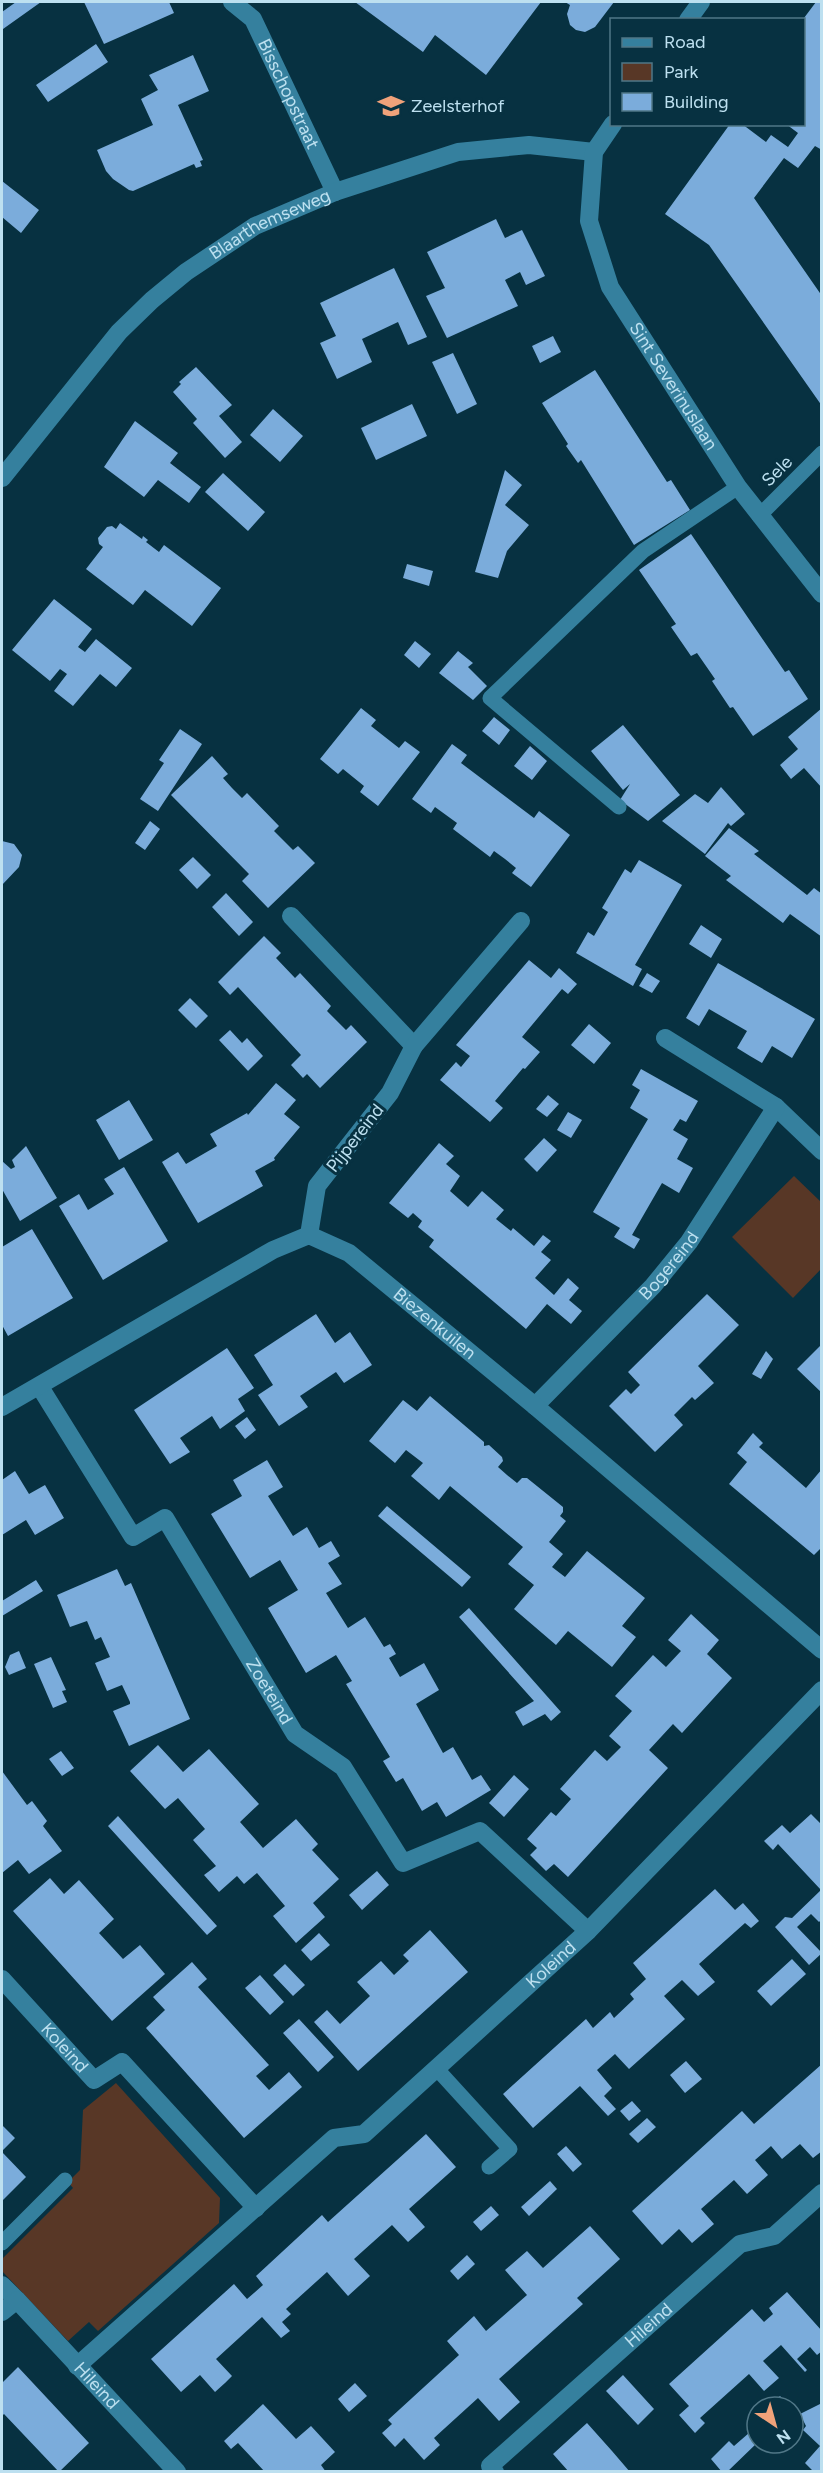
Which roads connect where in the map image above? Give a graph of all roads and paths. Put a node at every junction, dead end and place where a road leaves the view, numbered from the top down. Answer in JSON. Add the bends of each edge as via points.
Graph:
{"nodes":[{"id":1,"x":232,"y":2,"type":"edge"},
{"id":2,"x":701,"y":2,"type":"edge"},
{"id":3,"x":689,"y":18,"type":"edge"},
{"id":4,"x":612,"y":126,"type":"edge"},
{"id":5,"x":594,"y":152,"type":"junction"},
{"id":6,"x":335,"y":192,"type":"junction"},
{"id":7,"x":822,"y":453,"type":"edge"},
{"id":8,"x":2,"y":478,"type":"edge"},
{"id":9,"x":738,"y":487,"type":"junction"},
{"id":10,"x":759,"y":516,"type":"junction"},
{"id":11,"x":822,"y":594,"type":"edge"},
{"id":12,"x":619,"y":807,"type":"dead end"},
{"id":13,"x":291,"y":916,"type":"dead end"},
{"id":14,"x":521,"y":921,"type":"dead end"},
{"id":15,"x":665,"y":1038,"type":"dead end"},
{"id":16,"x":414,"y":1046,"type":"junction"},
{"id":17,"x":776,"y":1107,"type":"junction"},
{"id":18,"x":822,"y":1151,"type":"edge"},
{"id":19,"x":309,"y":1235,"type":"junction"},
{"id":20,"x":40,"y":1387,"type":"junction"},
{"id":21,"x":535,"y":1406,"type":"junction"},
{"id":22,"x":2,"y":1407,"type":"edge"},
{"id":23,"x":822,"y":1650,"type":"edge"},
{"id":24,"x":822,"y":1690,"type":"edge"},
{"id":25,"x":588,"y":1931,"type":"junction"},
{"id":26,"x":2,"y":1979,"type":"edge"},
{"id":27,"x":436,"y":2068,"type":"junction"},
{"id":28,"x":489,"y":2167,"type":"dead end"},
{"id":29,"x":65,"y":2180,"type":"dead end"},
{"id":30,"x":822,"y":2193,"type":"edge"},
{"id":31,"x":256,"y":2208,"type":"junction"},
{"id":32,"x":2,"y":2243,"type":"edge"},
{"id":33,"x":2,"y":2285,"type":"edge"},
{"id":34,"x":16,"y":2300,"type":"junction"},
{"id":35,"x":2,"y":2312,"type":"edge"},
{"id":36,"x":77,"y":2366,"type":"junction"},
{"id":37,"x":177,"y":2472,"type":"edge"},
{"id":38,"x":495,"y":2472,"type":"edge"}],
"edges":[{"from":1,"to":6,"type":"street","name":"Bisschopstraat","via":[[253,18]]},
{"from":2,"to":3,"type":"street"},
{"from":4,"to":5,"type":"street"},
{"from":5,"to":6,"type":"street","name":"Blaarthemseweg","via":[[529,145],[458,152]]},
{"from":5,"to":9,"type":"street","name":"Sint Severinuslaan","via":[[588,221],[610,287]]},
{"from":6,"to":8,"type":"street","name":"Blaarthemseweg","via":[[255,226],[152,300],[118,332]]},
{"from":7,"to":10,"type":"lane","name":"Sele"},
{"from":9,"to":10,"type":"street","name":"Sint Severinuslaan"},
{"from":9,"to":12,"type":"lane","via":[[643,551],[490,698]]},
{"from":10,"to":11,"type":"street","name":"Sint Severinuslaan"},
{"from":13,"to":16,"type":"street"},
{"from":14,"to":16,"type":"street","name":"Pijpereind"},
{"from":15,"to":17,"type":"street"},
{"from":16,"to":19,"type":"street","name":"Pijpereind","via":[[390,1093],[317,1186]]},
{"from":17,"to":18,"type":"street"},
{"from":17,"to":21,"type":"street","name":"Bogereind","via":[[689,1242],[653,1286]]},
{"from":19,"to":20,"type":"street","via":[[273,1250]]},
{"from":19,"to":21,"type":"street","name":"Biezenkuilen","via":[[349,1253]]},
{"from":20,"to":22,"type":"street"},
{"from":20,"to":25,"type":"street","name":"Zoeteind","via":[[133,1537],[165,1518],[295,1734],[343,1767],[403,1863],[480,1831]]},
{"from":21,"to":23,"type":"street","name":"Biezenkuilen"},
{"from":24,"to":25,"type":"street","name":"Koleind"},
{"from":25,"to":27,"type":"street","name":"Koleind"},
{"from":26,"to":31,"type":"street","name":"Koleind","via":[[94,2080],[122,2062]]},
{"from":27,"to":28,"type":"lane","via":[[510,2149]]},
{"from":27,"to":31,"type":"street","name":"Koleind","via":[[364,2134],[334,2138]]},
{"from":29,"to":32,"type":"lane"},
{"from":30,"to":38,"type":"street","name":"Hileind","via":[[774,2236],[740,2244],[490,2466]]},
{"from":31,"to":36,"type":"street","name":"Koleind"},
{"from":33,"to":34,"type":"street","name":"Hileind"},
{"from":34,"to":35,"type":"street"},
{"from":34,"to":36,"type":"street","name":"Hileind"},
{"from":36,"to":37,"type":"street","name":"Hileind"}]}
